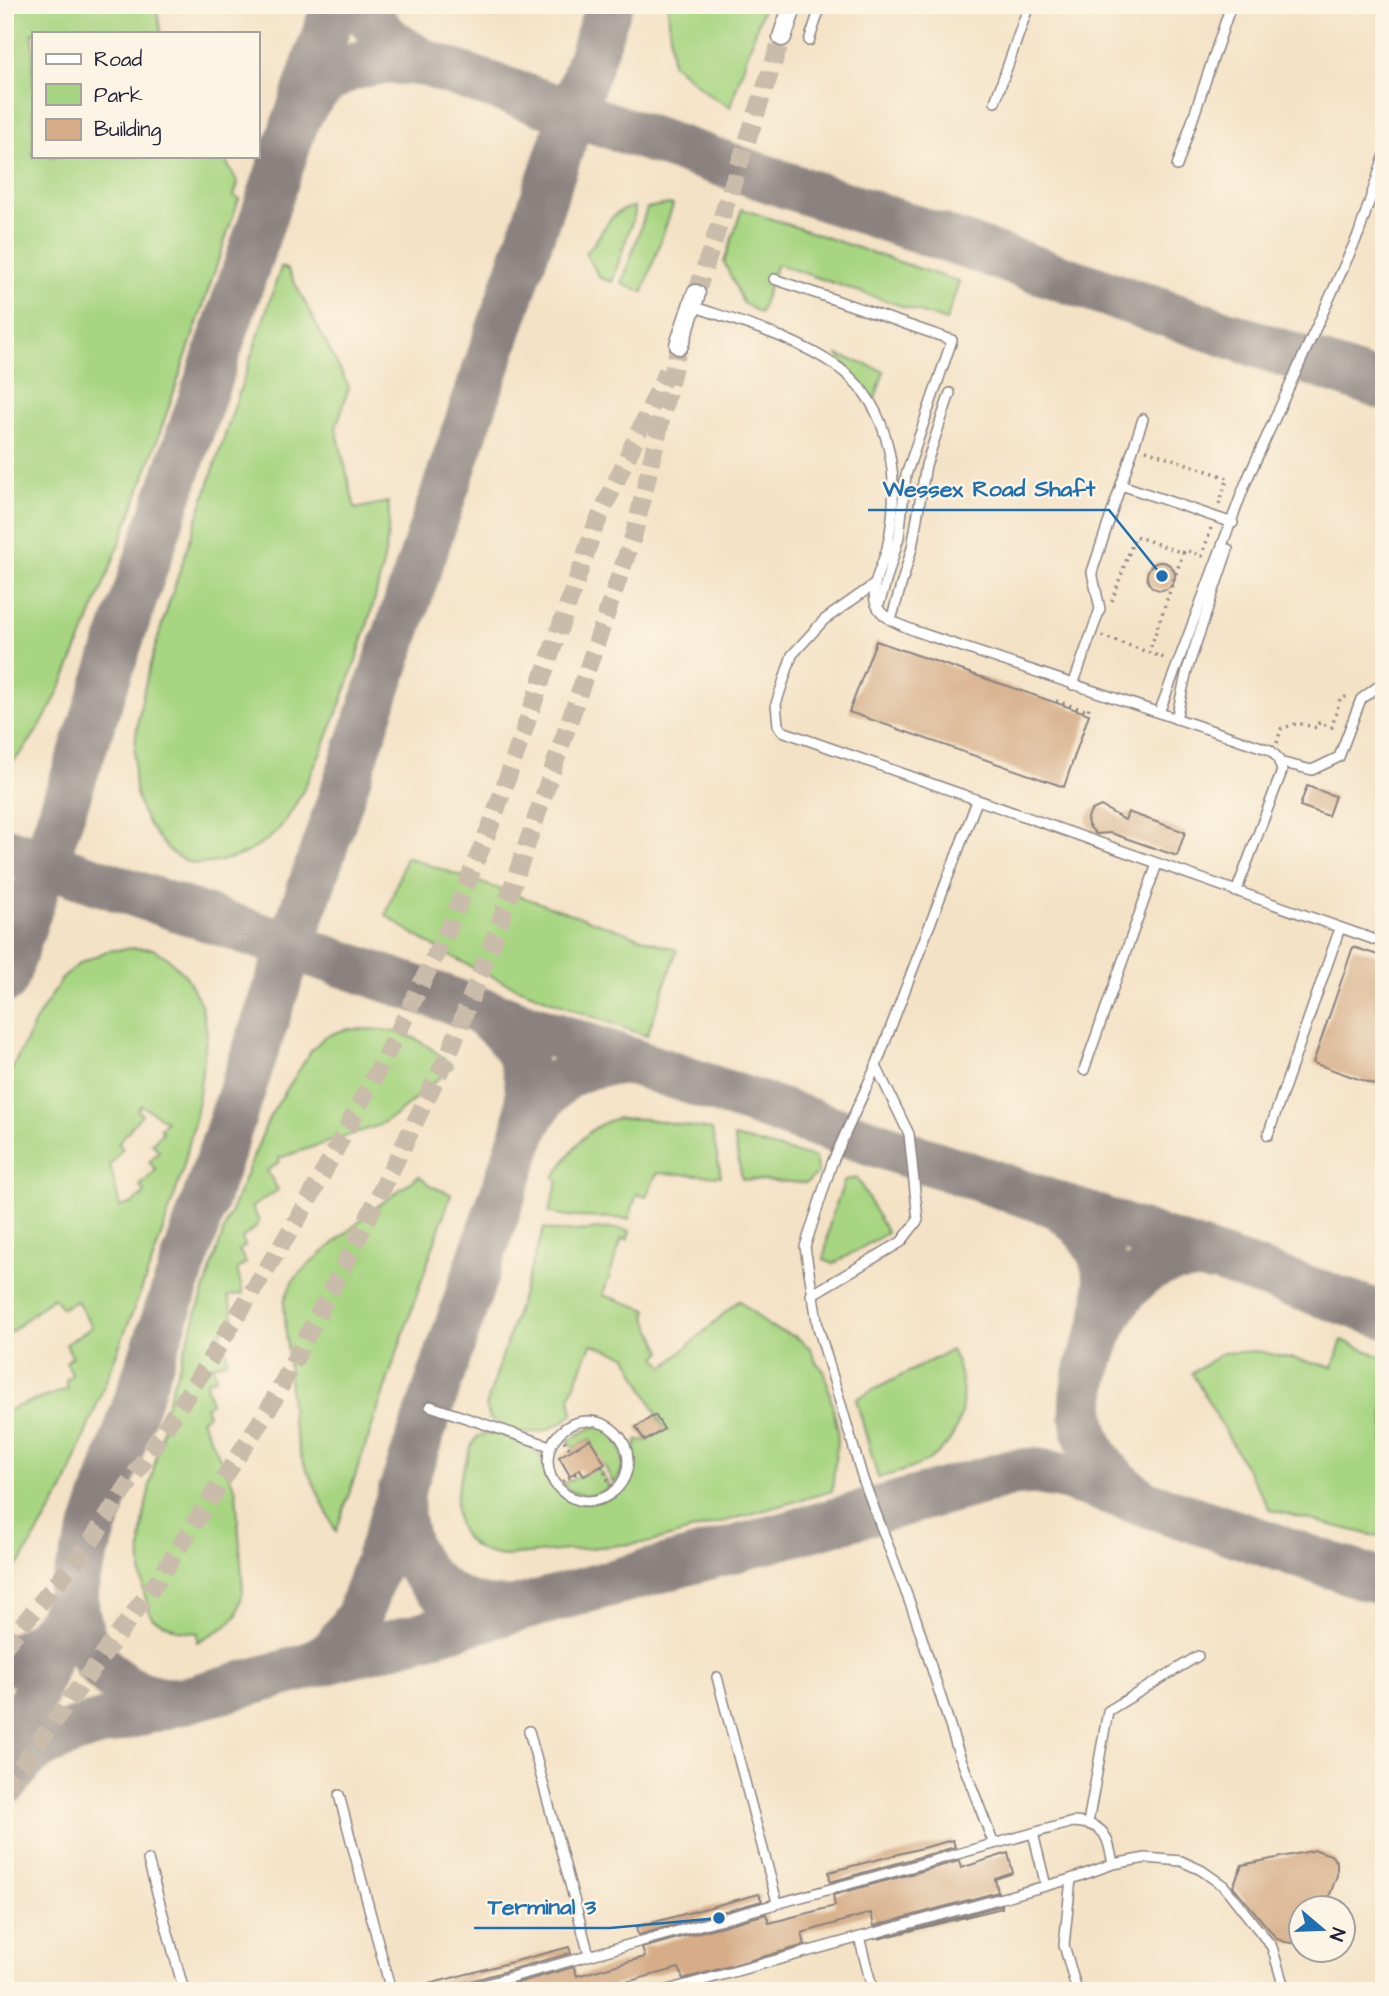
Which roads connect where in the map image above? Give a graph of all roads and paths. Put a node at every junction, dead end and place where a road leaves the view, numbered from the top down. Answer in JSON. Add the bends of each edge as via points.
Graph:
{"nodes":[{"id":1,"x":793,"y":5,"type":"edge"},
{"id":2,"x":821,"y":5,"type":"edge"},
{"id":3,"x":1029,"y":5,"type":"edge"},
{"id":4,"x":1231,"y":5,"type":"edge"},
{"id":5,"x":782,"y":37,"type":"tunnel mouth"},
{"id":6,"x":810,"y":41,"type":"dead end"},
{"id":7,"x":995,"y":102,"type":"dead end"},
{"id":8,"x":1384,"y":157,"type":"edge"},
{"id":9,"x":1177,"y":166,"type":"dead end"},
{"id":10,"x":774,"y":279,"type":"dead end"},
{"id":11,"x":694,"y":300,"type":"joint"},
{"id":12,"x":679,"y":345,"type":"tunnel mouth"},
{"id":13,"x":950,"y":393,"type":"dead end"},
{"id":14,"x":1143,"y":419,"type":"dead end"},
{"id":15,"x":1143,"y":449,"type":"dead end"},
{"id":16,"x":1121,"y":485,"type":"junction"},
{"id":17,"x":1246,"y":498,"type":"dead end"},
{"id":18,"x":1215,"y":517,"type":"junction"},
{"id":19,"x":1233,"y":523,"type":"junction"},
{"id":20,"x":1184,"y":553,"type":"junction"},
{"id":21,"x":875,"y":584,"type":"junction"},
{"id":22,"x":1108,"y":612,"type":"dead end"},
{"id":23,"x":887,"y":617,"type":"junction"},
{"id":24,"x":1104,"y":625,"type":"dead end"},
{"id":25,"x":1100,"y":636,"type":"junction"},
{"id":26,"x":1096,"y":647,"type":"dead end"},
{"id":27,"x":1149,"y":652,"type":"junction"},
{"id":28,"x":1177,"y":662,"type":"junction"},
{"id":29,"x":1073,"y":684,"type":"junction"},
{"id":30,"x":1383,"y":684,"type":"edge"},
{"id":31,"x":1094,"y":691,"type":"junction"},
{"id":32,"x":1363,"y":697,"type":"junction"},
{"id":33,"x":1056,"y":701,"type":"dead end"},
{"id":34,"x":1160,"y":713,"type":"junction"},
{"id":35,"x":1315,"y":716,"type":"dead end"},
{"id":36,"x":1177,"y":719,"type":"junction"},
{"id":37,"x":1319,"y":723,"type":"junction"},
{"id":38,"x":1266,"y":742,"type":"dead end"},
{"id":39,"x":1279,"y":762,"type":"junction"},
{"id":40,"x":977,"y":801,"type":"junction"},
{"id":41,"x":1157,"y":863,"type":"junction"},
{"id":42,"x":1236,"y":892,"type":"junction"},
{"id":43,"x":1340,"y":928,"type":"junction"},
{"id":44,"x":1384,"y":943,"type":"edge"},
{"id":45,"x":876,"y":1066,"type":"junction"},
{"id":46,"x":1084,"y":1070,"type":"dead end"},
{"id":47,"x":1268,"y":1135,"type":"dead end"},
{"id":48,"x":811,"y":1295,"type":"junction"},
{"id":49,"x":430,"y":1406,"type":"dead end"},
{"id":50,"x":560,"y":1435,"type":"junction"},
{"id":51,"x":550,"y":1446,"type":"junction"},
{"id":52,"x":571,"y":1450,"type":"dead end"},
{"id":53,"x":601,"y":1466,"type":"dead end"},
{"id":54,"x":581,"y":1471,"type":"dead end"},
{"id":55,"x":556,"y":1485,"type":"junction"},
{"id":56,"x":614,"y":1491,"type":"junction"},
{"id":57,"x":1198,"y":1656,"type":"dead end"},
{"id":58,"x":717,"y":1676,"type":"dead end"},
{"id":59,"x":529,"y":1731,"type":"dead end"},
{"id":60,"x":339,"y":1796,"type":"dead end"},
{"id":61,"x":1088,"y":1823,"type":"junction"},
{"id":62,"x":1032,"y":1833,"type":"junction"},
{"id":63,"x":993,"y":1842,"type":"junction"},
{"id":64,"x":148,"y":1860,"type":"dead end"},
{"id":65,"x":1113,"y":1864,"type":"junction"},
{"id":66,"x":1072,"y":1879,"type":"junction"},
{"id":67,"x":1046,"y":1886,"type":"junction"},
{"id":68,"x":777,"y":1902,"type":"junction"},
{"id":69,"x":859,"y":1937,"type":"junction"},
{"id":70,"x":589,"y":1955,"type":"junction"},
{"id":71,"x":184,"y":1991,"type":"edge"},
{"id":72,"x":391,"y":1991,"type":"edge"},
{"id":73,"x":461,"y":1991,"type":"edge"},
{"id":74,"x":664,"y":1991,"type":"edge"},
{"id":75,"x":873,"y":1991,"type":"edge"},
{"id":76,"x":1077,"y":1991,"type":"edge"},
{"id":77,"x":1284,"y":1991,"type":"edge"}],
"edges":[{"from":1,"to":5,"type":"street"},
{"from":2,"to":6,"type":"lane"},
{"from":3,"to":7,"type":"lane"},
{"from":4,"to":9,"type":"lane"},
{"from":8,"to":19,"type":"lane","via":[[1359,233],[1246,482]]},
{"from":10,"to":23,"type":"lane","via":[[951,340],[906,475],[898,544],[881,592]]},
{"from":11,"to":12,"type":"street"},
{"from":11,"to":21,"type":"lane","via":[[841,369],[868,400],[886,436],[893,467],[894,508]]},
{"from":13,"to":23,"type":"lane","via":[[926,466],[912,548]]},
{"from":14,"to":16,"type":"lane"},
{"from":15,"to":18,"type":"path","via":[[1228,478]]},
{"from":16,"to":18,"type":"lane"},
{"from":16,"to":29,"type":"lane","via":[[1092,572],[1099,613]]},
{"from":17,"to":36,"type":"lane","via":[[1187,670]]},
{"from":18,"to":19,"type":"lane"},
{"from":18,"to":20,"type":"path","via":[[1202,556]]},
{"from":19,"to":28,"type":"lane"},
{"from":20,"to":22,"type":"path","via":[[1135,536]]},
{"from":20,"to":27,"type":"path"},
{"from":21,"to":23,"type":"lane","via":[[876,603]]},
{"from":21,"to":40,"type":"lane","via":[[799,644],[776,704],[778,725],[796,738]]},
{"from":23,"to":29,"type":"lane","via":[[915,631]]},
{"from":24,"to":25,"type":"path"},
{"from":25,"to":26,"type":"path"},
{"from":25,"to":27,"type":"path"},
{"from":27,"to":28,"type":"path"},
{"from":28,"to":34,"type":"lane"},
{"from":29,"to":31,"type":"lane"},
{"from":30,"to":32,"type":"lane"},
{"from":31,"to":33,"type":"path","via":[[1088,711]]},
{"from":31,"to":34,"type":"lane"},
{"from":32,"to":37,"type":"path","via":[[1352,694],[1340,699],[1332,727]]},
{"from":32,"to":39,"type":"lane","via":[[1339,757],[1312,770]]},
{"from":34,"to":36,"type":"lane"},
{"from":35,"to":37,"type":"path"},
{"from":36,"to":39,"type":"lane","via":[[1270,751]]},
{"from":37,"to":38,"type":"path","via":[[1317,728],[1298,723],[1281,729],[1276,745]]},
{"from":39,"to":42,"type":"lane","via":[[1282,771]]},
{"from":40,"to":41,"type":"lane"},
{"from":40,"to":45,"type":"lane"},
{"from":41,"to":42,"type":"lane"},
{"from":41,"to":46,"type":"lane"},
{"from":42,"to":43,"type":"lane"},
{"from":43,"to":44,"type":"lane"},
{"from":43,"to":47,"type":"lane"},
{"from":45,"to":48,"type":"lane","via":[[832,1163],[805,1247]]},
{"from":45,"to":48,"type":"lane","via":[[909,1135],[918,1220],[901,1242]]},
{"from":48,"to":63,"type":"lane","via":[[863,1479]]},
{"from":49,"to":51,"type":"lane"},
{"from":50,"to":51,"type":"lane"},
{"from":50,"to":52,"type":"path"},
{"from":50,"to":56,"type":"lane","via":[[587,1421],[614,1428],[625,1443],[628,1458],[627,1472]]},
{"from":51,"to":55,"type":"lane","via":[[548,1466]]},
{"from":53,"to":56,"type":"path"},
{"from":54,"to":55,"type":"path"},
{"from":55,"to":56,"type":"lane","via":[[578,1499],[602,1498]]},
{"from":57,"to":61,"type":"lane","via":[[1108,1711]]},
{"from":58,"to":68,"type":"lane"},
{"from":59,"to":70,"type":"lane"},
{"from":60,"to":72,"type":"lane"},
{"from":61,"to":62,"type":"lane","via":[[1073,1822]]},
{"from":61,"to":65,"type":"lane","via":[[1104,1832]]},
{"from":62,"to":63,"type":"lane"},
{"from":62,"to":67,"type":"lane"},
{"from":63,"to":68,"type":"lane"},
{"from":64,"to":71,"type":"lane"},
{"from":65,"to":66,"type":"lane"},
{"from":65,"to":77,"type":"lane","via":[[1146,1857],[1181,1861],[1224,1886],[1272,1947]]},
{"from":66,"to":67,"type":"lane"},
{"from":66,"to":76,"type":"lane","via":[[1065,1945]]},
{"from":67,"to":69,"type":"lane"},
{"from":68,"to":70,"type":"lane"},
{"from":69,"to":74,"type":"lane"},
{"from":69,"to":75,"type":"lane"},
{"from":70,"to":73,"type":"lane"}]}
